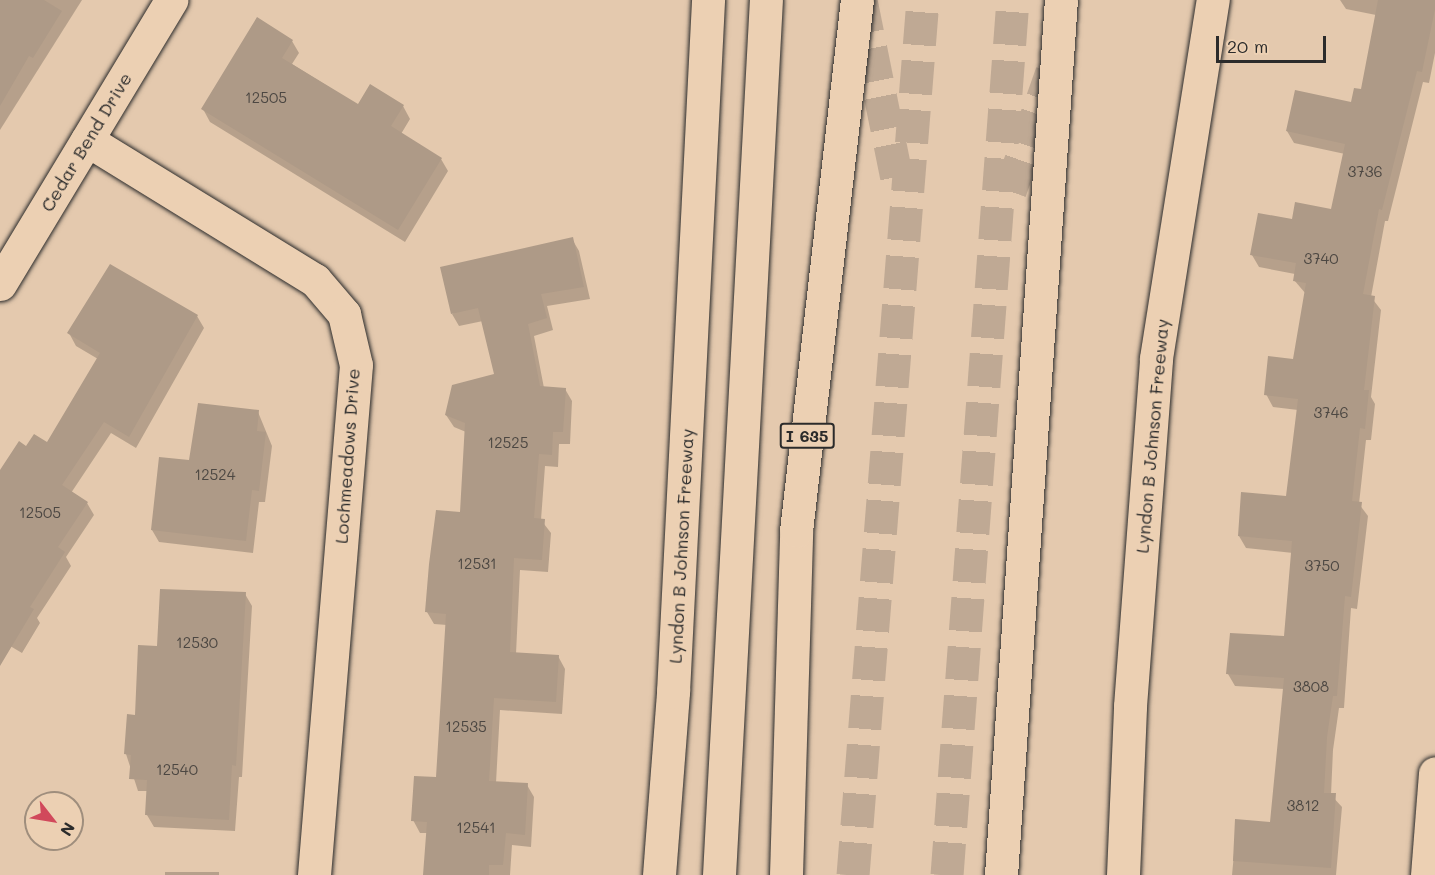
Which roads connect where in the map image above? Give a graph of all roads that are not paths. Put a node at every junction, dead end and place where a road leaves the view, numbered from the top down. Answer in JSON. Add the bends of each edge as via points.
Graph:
{"nodes":[{"id":1,"x":171,"y":0,"type":"edge"},
{"id":2,"x":708,"y":0,"type":"edge"},
{"id":3,"x":766,"y":0,"type":"edge"},
{"id":4,"x":857,"y":0,"type":"edge"},
{"id":5,"x":1061,"y":0,"type":"edge"},
{"id":6,"x":1213,"y":0,"type":"edge"},
{"id":7,"x":87,"y":140,"type":"junction"},
{"id":8,"x":0,"y":284,"type":"edge"},
{"id":9,"x":1435,"y":773,"type":"edge"},
{"id":10,"x":314,"y":875,"type":"edge"},
{"id":11,"x":659,"y":875,"type":"edge"},
{"id":12,"x":719,"y":875,"type":"edge"},
{"id":13,"x":786,"y":875,"type":"edge"},
{"id":14,"x":1000,"y":875,"type":"edge"},
{"id":15,"x":1123,"y":875,"type":"edge"},
{"id":16,"x":1427,"y":875,"type":"edge"}],
"edges":[{"from":1,"to":7,"type":"main road","name":"Cedar Bend Drive"},
{"from":2,"to":11,"type":"main road","name":"Lyndon B Johnson Freeway","via":[[673,692]]},
{"from":3,"to":12,"type":"main road"},
{"from":4,"to":13,"type":"main road","number":"I 635","via":[[796,531]]},
{"from":5,"to":14,"type":"main road"},
{"from":6,"to":15,"type":"main road","name":"Lyndon B Johnson Freeway","via":[[1156,358],[1130,706]]},
{"from":7,"to":8,"type":"main road","name":"Cedar Bend Drive"},
{"from":7,"to":10,"type":"main road","name":"Lochmeadows Drive","via":[[315,280],[344,314],[356,365]]},
{"from":9,"to":16,"type":"main road"}]}
